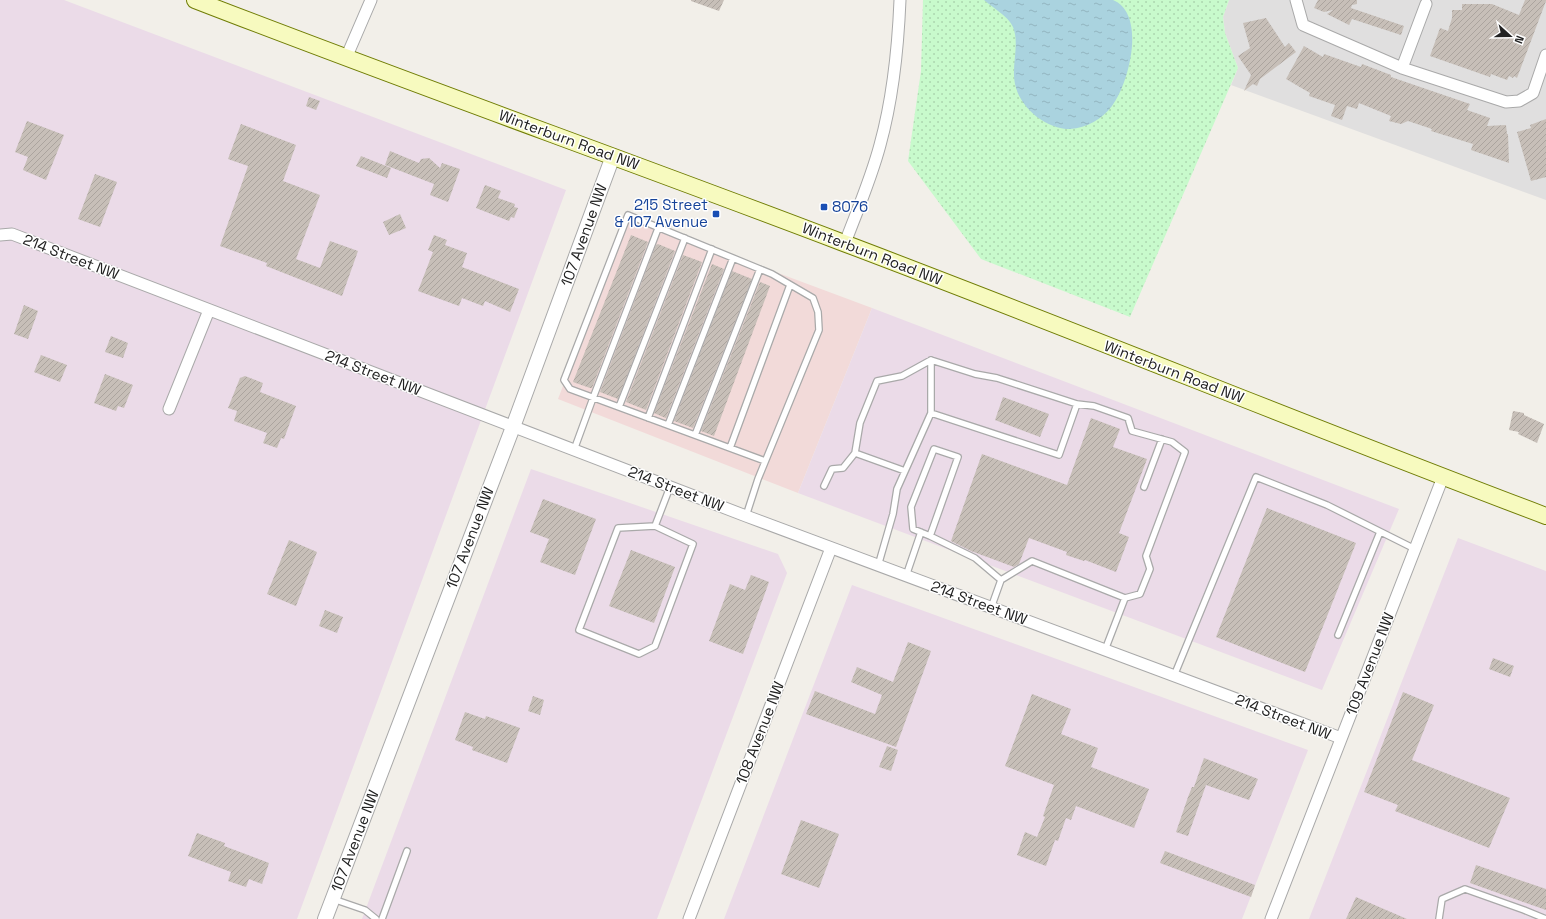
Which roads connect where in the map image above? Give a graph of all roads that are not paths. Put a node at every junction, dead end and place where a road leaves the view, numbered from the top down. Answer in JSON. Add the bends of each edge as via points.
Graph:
{"nodes":[{"id":1,"x":195,"y":0,"type":"edge"},
{"id":2,"x":371,"y":0,"type":"edge"},
{"id":3,"x":900,"y":0,"type":"edge"},
{"id":4,"x":1296,"y":0,"type":"edge"},
{"id":5,"x":1426,"y":4,"type":"dead end"},
{"id":6,"x":1546,"y":55,"type":"edge"},
{"id":7,"x":346,"y":58,"type":"junction"},
{"id":8,"x":1402,"y":68,"type":"junction"},
{"id":9,"x":613,"y":156,"type":"junction"},
{"id":10,"x":659,"y":226,"type":"junction"},
{"id":11,"x":0,"y":235,"type":"edge"},
{"id":12,"x":685,"y":238,"type":"junction"},
{"id":13,"x":845,"y":243,"type":"junction"},
{"id":14,"x":712,"y":249,"type":"junction"},
{"id":15,"x":733,"y":258,"type":"junction"},
{"id":16,"x":760,"y":269,"type":"junction"},
{"id":17,"x":790,"y":285,"type":"junction"},
{"id":18,"x":209,"y":310,"type":"junction"},
{"id":19,"x":931,"y":360,"type":"junction"},
{"id":20,"x":593,"y":398,"type":"junction"},
{"id":21,"x":1077,"y":404,"type":"junction"},
{"id":22,"x":618,"y":407,"type":"junction"},
{"id":23,"x":169,"y":409,"type":"dead end"},
{"id":24,"x":931,"y":413,"type":"junction"},
{"id":25,"x":648,"y":418,"type":"junction"},
{"id":26,"x":668,"y":425,"type":"junction"},
{"id":27,"x":513,"y":427,"type":"junction"},
{"id":28,"x":695,"y":435,"type":"junction"},
{"id":29,"x":1162,"y":439,"type":"junction"},
{"id":30,"x":730,"y":448,"type":"junction"},
{"id":31,"x":574,"y":450,"type":"junction"},
{"id":32,"x":855,"y":453,"type":"junction"},
{"id":33,"x":765,"y":461,"type":"junction"},
{"id":34,"x":905,"y":472,"type":"junction"},
{"id":35,"x":1443,"y":477,"type":"junction"},
{"id":36,"x":824,"y":486,"type":"dead end"},
{"id":37,"x":670,"y":487,"type":"junction"},
{"id":38,"x":1144,"y":487,"type":"dead end"},
{"id":39,"x":746,"y":516,"type":"junction"},
{"id":40,"x":1546,"y":516,"type":"edge"},
{"id":41,"x":656,"y":526,"type":"junction"},
{"id":42,"x":921,"y":532,"type":"junction"},
{"id":43,"x":1380,"y":532,"type":"junction"},
{"id":44,"x":930,"y":536,"type":"junction"},
{"id":45,"x":831,"y":548,"type":"junction"},
{"id":46,"x":1415,"y":549,"type":"junction"},
{"id":47,"x":878,"y":566,"type":"junction"},
{"id":48,"x":906,"y":576,"type":"junction"},
{"id":49,"x":1001,"y":580,"type":"junction"},
{"id":50,"x":1125,"y":598,"type":"junction"},
{"id":51,"x":991,"y":608,"type":"junction"},
{"id":52,"x":1338,"y":635,"type":"dead end"},
{"id":53,"x":1106,"y":650,"type":"junction"},
{"id":54,"x":1174,"y":676,"type":"junction"},
{"id":55,"x":1341,"y":738,"type":"junction"},
{"id":56,"x":407,"y":851,"type":"dead end"},
{"id":57,"x":333,"y":899,"type":"junction"},
{"id":58,"x":325,"y":919,"type":"edge"},
{"id":59,"x":376,"y":919,"type":"edge"},
{"id":60,"x":382,"y":919,"type":"edge"},
{"id":61,"x":689,"y":919,"type":"edge"},
{"id":62,"x":1271,"y":919,"type":"edge"},
{"id":63,"x":1440,"y":919,"type":"edge"},
{"id":64,"x":1546,"y":919,"type":"edge"}],
"edges":[{"from":1,"to":7,"type":"main road","name":"Winterburn Road NW"},
{"from":2,"to":7,"type":"street"},
{"from":3,"to":13,"type":"street","via":[[894,76],[880,145]]},
{"from":4,"to":8,"type":"street","via":[[1303,25]]},
{"from":5,"to":8,"type":"street"},
{"from":6,"to":8,"type":"street","via":[[1533,93],[1519,101],[1506,102]]},
{"from":7,"to":9,"type":"main road","name":"Winterburn Road NW"},
{"from":9,"to":13,"type":"main road","name":"Winterburn Road NW"},
{"from":9,"to":27,"type":"street","name":"107 Avenue NW"},
{"from":10,"to":12,"type":"lane"},
{"from":10,"to":20,"type":"lane"},
{"from":10,"to":20,"type":"lane","via":[[628,215],[564,380],[570,389]]},
{"from":11,"to":18,"type":"street","name":"214 Street NW","via":[[12,234]]},
{"from":12,"to":14,"type":"lane"},
{"from":12,"to":22,"type":"lane"},
{"from":13,"to":35,"type":"main road","name":"Winterburn Road NW"},
{"from":14,"to":15,"type":"lane"},
{"from":14,"to":25,"type":"lane"},
{"from":15,"to":16,"type":"lane"},
{"from":15,"to":26,"type":"lane"},
{"from":16,"to":17,"type":"lane"},
{"from":16,"to":28,"type":"lane"},
{"from":17,"to":30,"type":"lane"},
{"from":17,"to":33,"type":"lane","via":[[813,298],[818,312],[819,330]]},
{"from":18,"to":23,"type":"street"},
{"from":18,"to":27,"type":"street","name":"214 Street NW"},
{"from":19,"to":21,"type":"lane"},
{"from":19,"to":24,"type":"lane"},
{"from":19,"to":32,"type":"lane","via":[[902,376],[876,380],[860,423]]},
{"from":20,"to":22,"type":"lane"},
{"from":20,"to":31,"type":"lane"},
{"from":21,"to":24,"type":"lane","via":[[1059,455]]},
{"from":21,"to":29,"type":"lane","via":[[1094,406],[1128,418],[1132,431]]},
{"from":22,"to":25,"type":"lane"},
{"from":24,"to":34,"type":"lane"},
{"from":25,"to":26,"type":"lane"},
{"from":26,"to":28,"type":"lane"},
{"from":27,"to":31,"type":"street","name":"214 Street NW"},
{"from":27,"to":57,"type":"street","name":"107 Avenue NW"},
{"from":28,"to":30,"type":"lane"},
{"from":29,"to":38,"type":"lane"},
{"from":29,"to":50,"type":"lane","via":[[1172,442],[1185,452],[1146,556],[1150,569],[1140,594]]},
{"from":30,"to":33,"type":"lane"},
{"from":31,"to":37,"type":"street","name":"214 Street NW"},
{"from":32,"to":34,"type":"lane"},
{"from":32,"to":36,"type":"lane","via":[[843,468],[832,469]]},
{"from":33,"to":39,"type":"lane"},
{"from":34,"to":47,"type":"lane","via":[[897,489],[893,514]]},
{"from":35,"to":40,"type":"main road","name":"Winterburn Road NW"},
{"from":35,"to":46,"type":"street","name":"109 Avenue NW"},
{"from":37,"to":39,"type":"street","name":"214 Street NW"},
{"from":37,"to":41,"type":"lane"},
{"from":39,"to":45,"type":"street","name":"214 Street NW"},
{"from":41,"to":41,"type":"lane","via":[[693,544],[655,646],[639,654],[579,630],[618,528]]},
{"from":42,"to":44,"type":"lane"},
{"from":42,"to":44,"type":"lane","via":[[913,529],[912,507],[934,449],[958,457]]},
{"from":42,"to":48,"type":"lane"},
{"from":43,"to":46,"type":"lane"},
{"from":43,"to":52,"type":"lane"},
{"from":43,"to":54,"type":"lane","via":[[1327,505],[1256,477]]},
{"from":44,"to":49,"type":"lane","via":[[975,558]]},
{"from":45,"to":47,"type":"street","name":"214 Street NW"},
{"from":45,"to":61,"type":"street","name":"108 Avenue NW"},
{"from":46,"to":55,"type":"street","name":"109 Avenue NW"},
{"from":47,"to":48,"type":"street","name":"214 Street NW"},
{"from":48,"to":51,"type":"street","name":"214 Street NW"},
{"from":49,"to":50,"type":"lane","via":[[1032,561]]},
{"from":49,"to":51,"type":"lane"},
{"from":50,"to":53,"type":"lane"},
{"from":51,"to":53,"type":"street","name":"214 Street NW"},
{"from":53,"to":54,"type":"street","name":"214 Street NW"},
{"from":54,"to":55,"type":"street","name":"214 Street NW"},
{"from":55,"to":62,"type":"street","name":"109 Avenue NW"},
{"from":56,"to":60,"type":"lane"},
{"from":57,"to":58,"type":"street","name":"107 Avenue NW"},
{"from":57,"to":59,"type":"lane","via":[[365,910]]},
{"from":63,"to":64,"type":"lane","via":[[1442,900],[1465,889]]}]}
